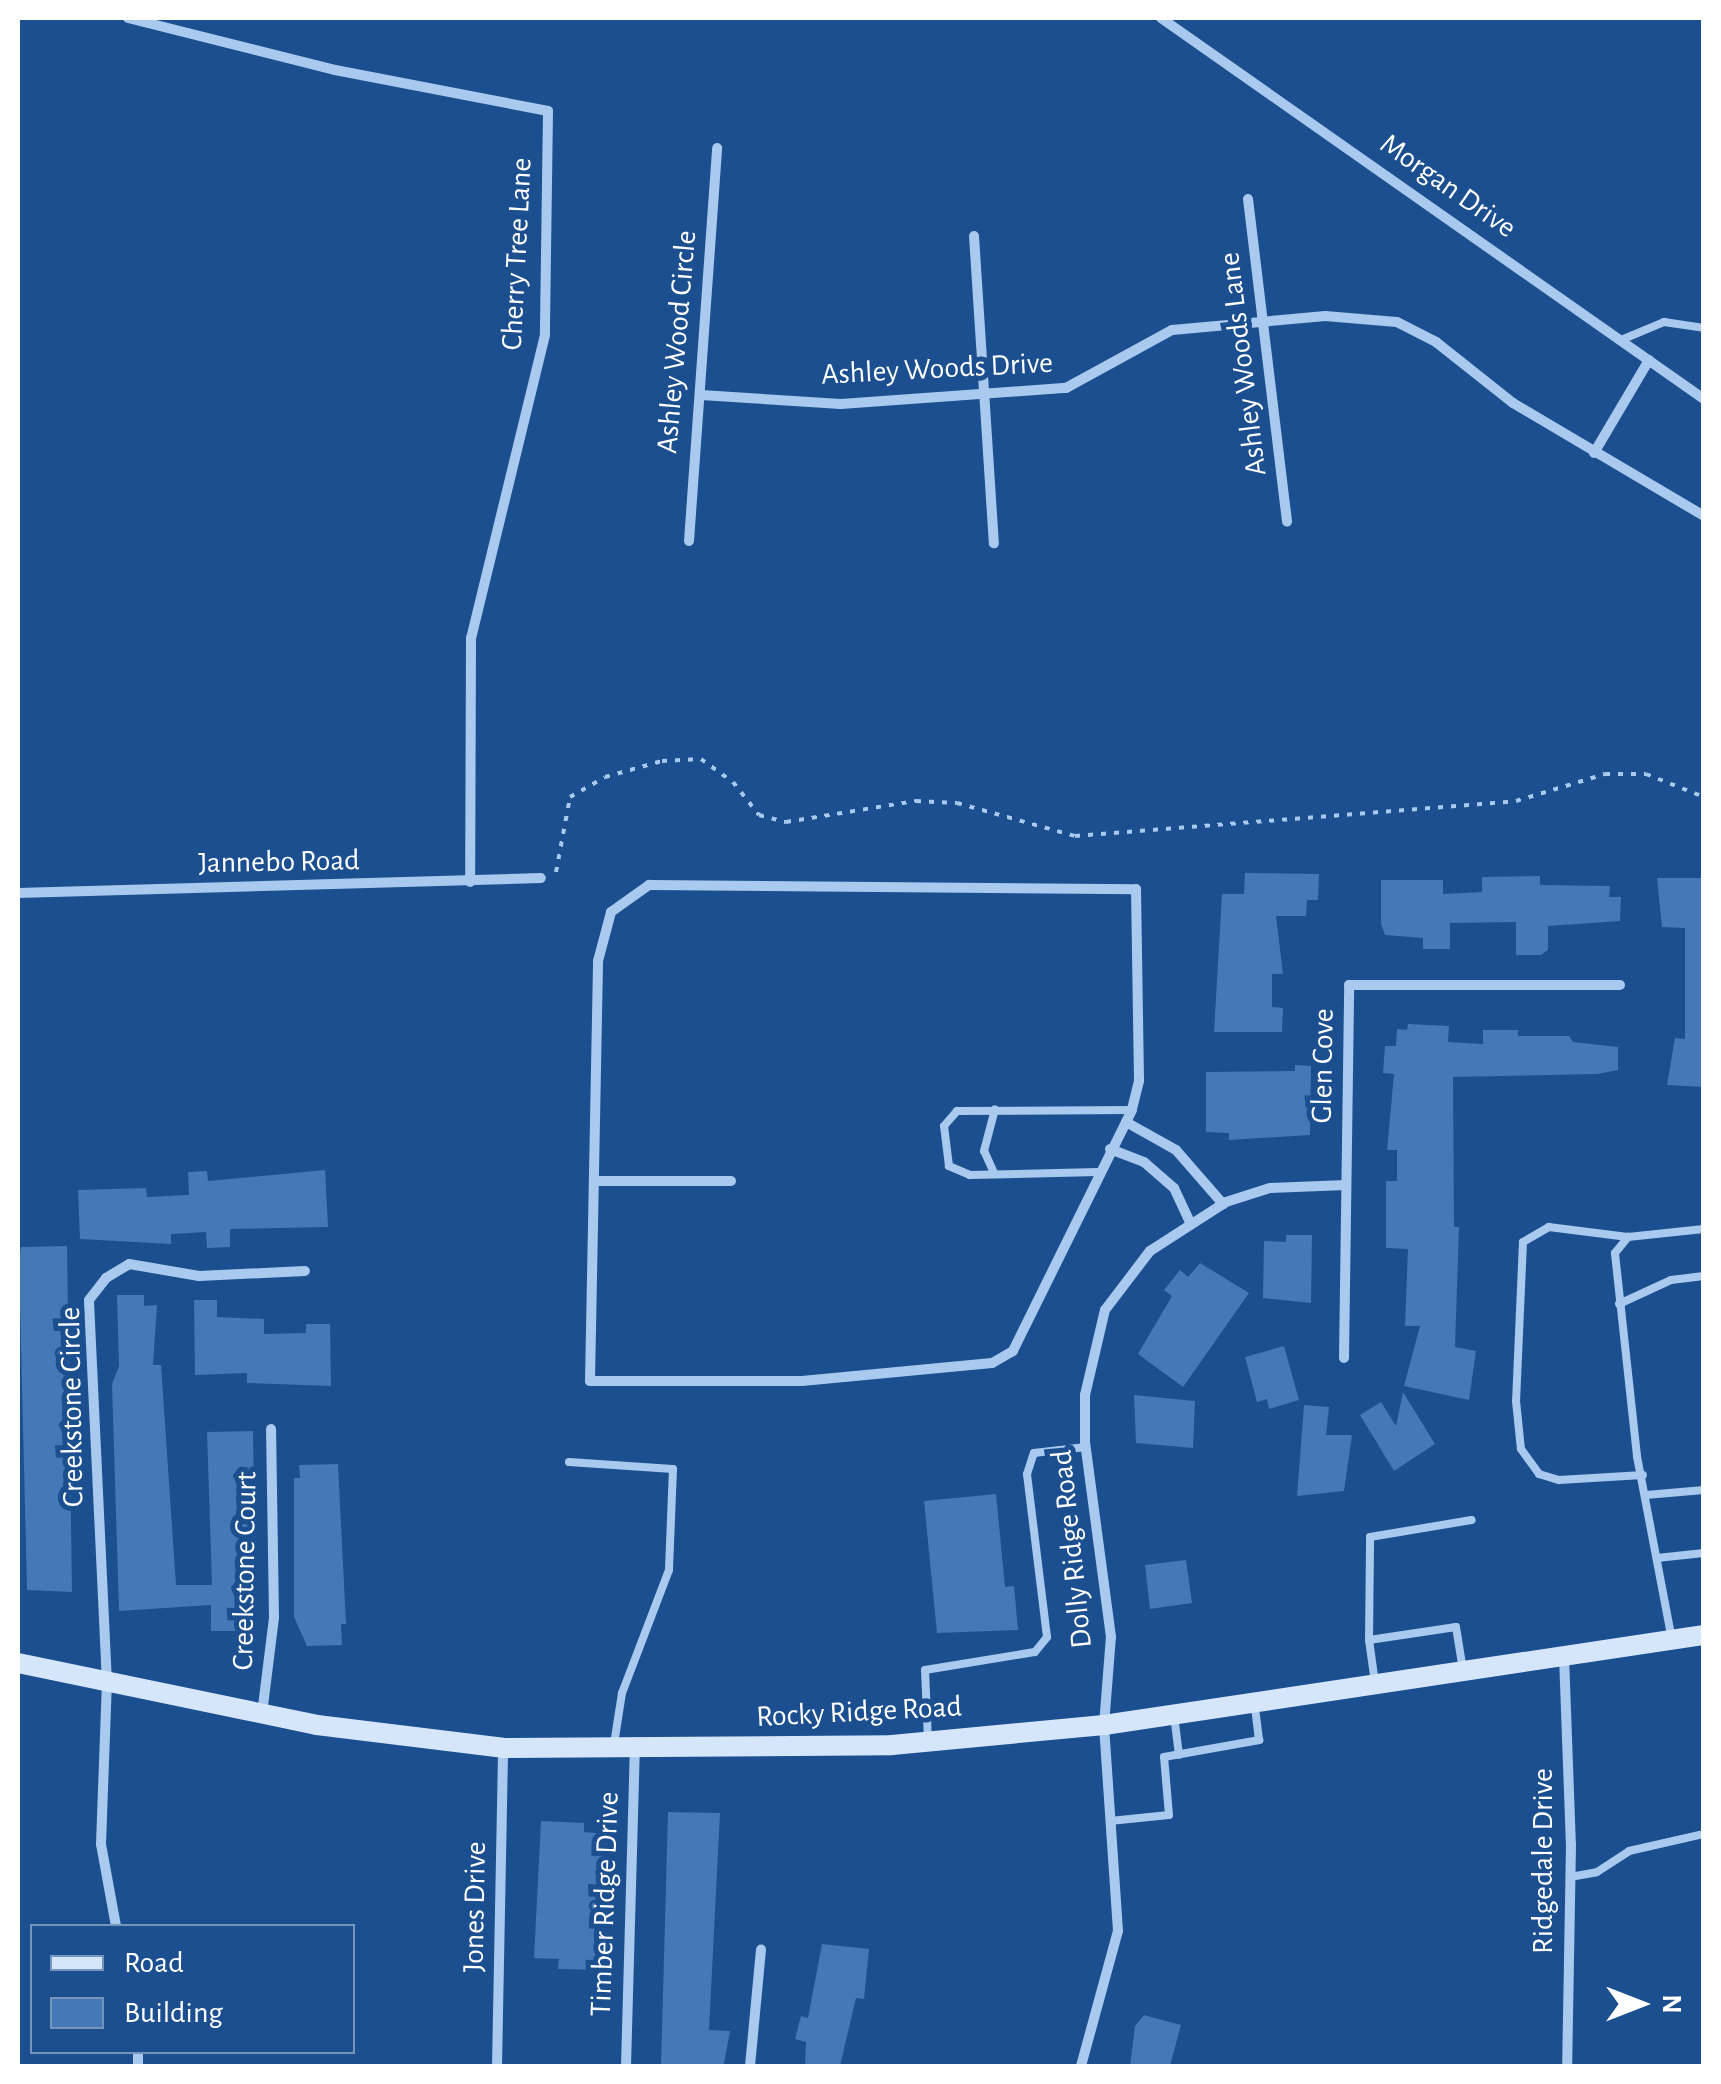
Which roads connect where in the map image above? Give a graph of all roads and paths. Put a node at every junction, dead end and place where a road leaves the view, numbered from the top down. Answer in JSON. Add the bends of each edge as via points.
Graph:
{"nodes":[{"id":1,"x":128,"y":18,"type":"edge"},
{"id":2,"x":1161,"y":18,"type":"edge"},
{"id":3,"x":717,"y":148,"type":"dead end"},
{"id":4,"x":1248,"y":199,"type":"dead end"},
{"id":5,"x":974,"y":236,"type":"dead end"},
{"id":6,"x":1262,"y":321,"type":"junction"},
{"id":7,"x":1704,"y":328,"type":"edge"},
{"id":8,"x":1621,"y":340,"type":"junction"},
{"id":9,"x":1648,"y":360,"type":"junction"},
{"id":10,"x":701,"y":395,"type":"junction"},
{"id":11,"x":983,"y":396,"type":"junction"},
{"id":12,"x":1704,"y":399,"type":"edge"},
{"id":13,"x":1594,"y":454,"type":"junction"},
{"id":14,"x":1704,"y":516,"type":"edge"},
{"id":15,"x":1287,"y":522,"type":"dead end"},
{"id":16,"x":689,"y":541,"type":"dead end"},
{"id":17,"x":994,"y":543,"type":"dead end"},
{"id":18,"x":1704,"y":796,"type":"edge"},
{"id":19,"x":541,"y":878,"type":"joint"},
{"id":20,"x":470,"y":882,"type":"junction"},
{"id":21,"x":18,"y":893,"type":"edge"},
{"id":22,"x":1620,"y":986,"type":"dead end"},
{"id":23,"x":995,"y":1109,"type":"junction"},
{"id":24,"x":1132,"y":1110,"type":"junction"},
{"id":25,"x":1126,"y":1122,"type":"junction"},
{"id":26,"x":1110,"y":1149,"type":"junction"},
{"id":27,"x":1097,"y":1172,"type":"junction"},
{"id":28,"x":994,"y":1173,"type":"junction"},
{"id":29,"x":594,"y":1181,"type":"junction"},
{"id":30,"x":732,"y":1181,"type":"dead end"},
{"id":31,"x":1346,"y":1186,"type":"junction"},
{"id":32,"x":1223,"y":1204,"type":"junction"},
{"id":33,"x":1190,"y":1223,"type":"junction"},
{"id":34,"x":1704,"y":1228,"type":"edge"},
{"id":35,"x":1628,"y":1237,"type":"junction"},
{"id":36,"x":305,"y":1271,"type":"dead end"},
{"id":37,"x":1704,"y":1276,"type":"edge"},
{"id":38,"x":1619,"y":1304,"type":"junction"},
{"id":39,"x":1344,"y":1358,"type":"dead end"},
{"id":40,"x":271,"y":1429,"type":"dead end"},
{"id":41,"x":1086,"y":1448,"type":"junction"},
{"id":42,"x":568,"y":1462,"type":"dead end"},
{"id":43,"x":1643,"y":1475,"type":"junction"},
{"id":44,"x":1704,"y":1490,"type":"edge"},
{"id":45,"x":1646,"y":1496,"type":"junction"},
{"id":46,"x":1472,"y":1520,"type":"dead end"},
{"id":47,"x":1704,"y":1553,"type":"edge"},
{"id":48,"x":1658,"y":1558,"type":"junction"},
{"id":49,"x":1704,"y":1635,"type":"edge"},
{"id":50,"x":1369,"y":1640,"type":"junction"},
{"id":51,"x":1672,"y":1640,"type":"junction"},
{"id":52,"x":1564,"y":1655,"type":"junction"},
{"id":53,"x":18,"y":1662,"type":"edge"},
{"id":54,"x":1464,"y":1670,"type":"junction"},
{"id":55,"x":107,"y":1683,"type":"junction"},
{"id":56,"x":1376,"y":1683,"type":"junction"},
{"id":57,"x":1255,"y":1702,"type":"junction"},
{"id":58,"x":262,"y":1714,"type":"junction"},
{"id":59,"x":1174,"y":1714,"type":"junction"},
{"id":60,"x":1104,"y":1724,"type":"junction"},
{"id":61,"x":928,"y":1742,"type":"junction"},
{"id":62,"x":625,"y":1744,"type":"junction"},
{"id":63,"x":504,"y":1748,"type":"junction"},
{"id":64,"x":1178,"y":1755,"type":"junction"},
{"id":65,"x":1110,"y":1821,"type":"junction"},
{"id":66,"x":1704,"y":1834,"type":"edge"},
{"id":67,"x":1570,"y":1878,"type":"junction"},
{"id":68,"x":116,"y":1924,"type":"edge"},
{"id":69,"x":761,"y":1950,"type":"dead end"},
{"id":70,"x":497,"y":2066,"type":"edge"},
{"id":71,"x":626,"y":2066,"type":"edge"},
{"id":72,"x":750,"y":2066,"type":"edge"},
{"id":73,"x":1081,"y":2066,"type":"edge"},
{"id":74,"x":1567,"y":2066,"type":"edge"}],
"edges":[{"from":1,"to":20,"type":"street","name":"Cherry Tree Lane","via":[[334,70],[548,110],[545,335],[471,638]]},
{"from":2,"to":8,"type":"street","name":"Morgan Drive"},
{"from":3,"to":10,"type":"street","name":"Ashley Wood Circle"},
{"from":4,"to":6,"type":"street","name":"Ashley Woods Lane"},
{"from":5,"to":11,"type":"street"},
{"from":6,"to":11,"type":"street","name":"Ashley Woods Drive","via":[[1172,330],[1066,388]]},
{"from":6,"to":13,"type":"street","name":"Ashley Woods Drive","via":[[1325,316],[1396,322],[1436,342],[1513,403]]},
{"from":6,"to":15,"type":"street","name":"Ashley Woods Lane"},
{"from":7,"to":8,"type":"lane","via":[[1664,322]]},
{"from":8,"to":9,"type":"street","name":"Morgan Drive"},
{"from":9,"to":12,"type":"street","name":"Morgan Drive"},
{"from":9,"to":13,"type":"street"},
{"from":10,"to":11,"type":"street","name":"Ashley Woods Drive","via":[[841,404]]},
{"from":10,"to":16,"type":"street","name":"Ashley Wood Circle"},
{"from":11,"to":17,"type":"street"},
{"from":13,"to":14,"type":"street","name":"Ashley Woods Drive"},
{"from":18,"to":19,"type":"path","via":[[1646,774],[1605,774],[1516,801],[1075,836],[957,803],[916,800],[786,822],[759,815],[733,782],[702,759],[662,761],[604,777],[570,797],[556,874]]},
{"from":19,"to":20,"type":"street","name":"Jannebo Road"},
{"from":20,"to":21,"type":"street","name":"Jannebo Road"},
{"from":22,"to":31,"type":"street","name":"Glen Cove","via":[[1349,986]]},
{"from":23,"to":24,"type":"lane"},
{"from":23,"to":28,"type":"lane","via":[[984,1134]]},
{"from":23,"to":28,"type":"lane","via":[[957,1111],[944,1126],[943,1146],[949,1166]]},
{"from":24,"to":25,"type":"street"},
{"from":24,"to":29,"type":"street","via":[[1138,1081],[1136,889],[649,885],[610,912],[598,961]]},
{"from":25,"to":26,"type":"street"},
{"from":25,"to":32,"type":"street","via":[[1176,1150]]},
{"from":26,"to":27,"type":"street"},
{"from":26,"to":33,"type":"street","via":[[1144,1162],[1174,1188]]},
{"from":27,"to":28,"type":"lane"},
{"from":27,"to":29,"type":"street","via":[[1030,1328],[1013,1352],[992,1363],[802,1382],[590,1381]]},
{"from":29,"to":30,"type":"street"},
{"from":31,"to":32,"type":"street","name":"Dolly Ridge Road","via":[[1270,1188]]},
{"from":31,"to":39,"type":"street","name":"Glen Cove"},
{"from":32,"to":33,"type":"street","name":"Dolly Ridge Road"},
{"from":33,"to":41,"type":"street","name":"Dolly Ridge Road","via":[[1150,1251],[1105,1310],[1085,1395]]},
{"from":34,"to":35,"type":"lane"},
{"from":35,"to":38,"type":"lane","via":[[1615,1253]]},
{"from":35,"to":43,"type":"lane","via":[[1549,1227],[1523,1242],[1516,1401],[1521,1449],[1539,1474],[1559,1480]]},
{"from":36,"to":55,"type":"street","name":"Creekstone Circle","via":[[199,1276],[129,1264],[89,1300]]},
{"from":37,"to":38,"type":"lane","via":[[1671,1280]]},
{"from":38,"to":43,"type":"lane"},
{"from":40,"to":58,"type":"street","name":"Creekstone Court","via":[[274,1617]]},
{"from":41,"to":60,"type":"street","name":"Dolly Ridge Road","via":[[1111,1638]]},
{"from":41,"to":61,"type":"lane","via":[[1034,1453],[1027,1474],[1047,1636],[1035,1652],[925,1670]]},
{"from":42,"to":62,"type":"lane","via":[[674,1469],[669,1570],[622,1693]]},
{"from":43,"to":45,"type":"lane"},
{"from":44,"to":45,"type":"lane"},
{"from":45,"to":48,"type":"lane"},
{"from":46,"to":50,"type":"lane","via":[[1370,1537]]},
{"from":47,"to":48,"type":"lane"},
{"from":48,"to":51,"type":"lane"},
{"from":49,"to":51,"type":"main road","name":"Rocky Ridge Road"},
{"from":50,"to":54,"type":"lane","via":[[1456,1627]]},
{"from":50,"to":56,"type":"lane"},
{"from":51,"to":52,"type":"main road","name":"Rocky Ridge Road"},
{"from":52,"to":54,"type":"main road","name":"Rocky Ridge Road"},
{"from":52,"to":67,"type":"street","name":"Ridgedale Drive"},
{"from":53,"to":55,"type":"main road","name":"Rocky Ridge Road"},
{"from":54,"to":56,"type":"main road","name":"Rocky Ridge Road"},
{"from":55,"to":58,"type":"main road","name":"Rocky Ridge Road"},
{"from":55,"to":68,"type":"street","via":[[100,1844]]},
{"from":56,"to":57,"type":"main road","name":"Rocky Ridge Road"},
{"from":57,"to":59,"type":"main road","name":"Rocky Ridge Road"},
{"from":57,"to":64,"type":"lane","via":[[1260,1740]]},
{"from":58,"to":63,"type":"main road","name":"Rocky Ridge Road"},
{"from":59,"to":60,"type":"main road","name":"Rocky Ridge Road"},
{"from":59,"to":64,"type":"lane"},
{"from":60,"to":61,"type":"main road","name":"Rocky Ridge Road"},
{"from":60,"to":65,"type":"street","name":"Dolly Ridge Road"},
{"from":61,"to":62,"type":"main road","name":"Rocky Ridge Road"},
{"from":62,"to":63,"type":"main road","name":"Rocky Ridge Road"},
{"from":62,"to":71,"type":"street","name":"Timber Ridge Drive"},
{"from":63,"to":70,"type":"street","name":"Jones Drive"},
{"from":64,"to":65,"type":"lane","via":[[1164,1758],[1169,1815]]},
{"from":65,"to":73,"type":"street","name":"Dolly Ridge Road","via":[[1118,1931]]},
{"from":66,"to":67,"type":"lane","via":[[1629,1850],[1597,1872]]},
{"from":67,"to":74,"type":"street","name":"Ridgedale Drive"},
{"from":69,"to":72,"type":"street"}]}
